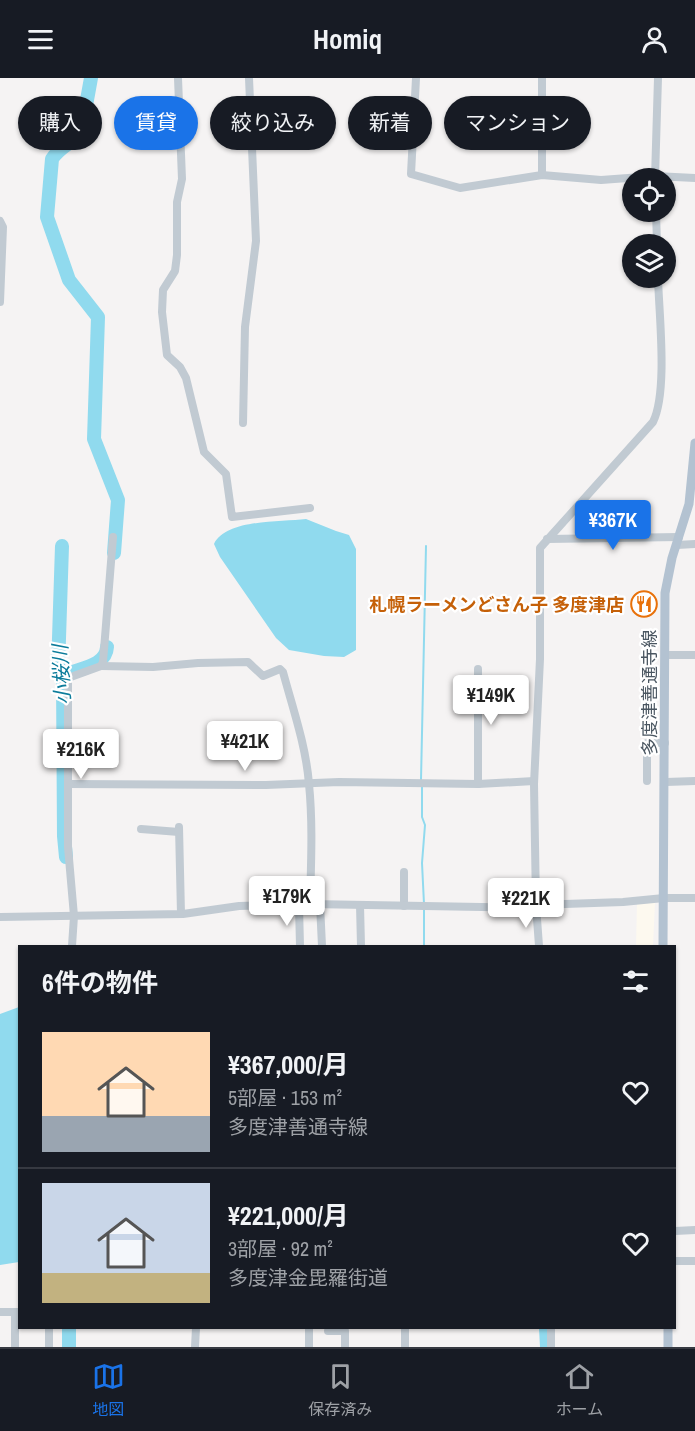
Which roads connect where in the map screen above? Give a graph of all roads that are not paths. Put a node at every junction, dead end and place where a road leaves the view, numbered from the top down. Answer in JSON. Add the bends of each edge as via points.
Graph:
{"nodes":[{"id":1,"x":178,"y":78,"type":"edge"},
{"id":2,"x":249,"y":78,"type":"edge"},
{"id":3,"x":416,"y":78,"type":"edge"},
{"id":4,"x":542,"y":78,"type":"edge"},
{"id":5,"x":658,"y":78,"type":"edge"},
{"id":6,"x":655,"y":168,"type":"edge"},
{"id":7,"x":542,"y":176,"type":"junction"},
{"id":8,"x":676,"y":178,"type":"edge"},
{"id":9,"x":695,"y":178,"type":"edge"},
{"id":10,"x":622,"y":179,"type":"edge"},
{"id":11,"x":0,"y":223,"type":"edge"},
{"id":12,"x":1,"y":245,"type":"edge"},
{"id":13,"x":658,"y":288,"type":"edge"},
{"id":14,"x":0,"y":302,"type":"edge"},
{"id":15,"x":243,"y":423,"type":"dead end"},
{"id":16,"x":695,"y":443,"type":"edge"},
{"id":17,"x":310,"y":508,"type":"dead end"},
{"id":18,"x":112,"y":537,"type":"dead end"},
{"id":19,"x":547,"y":539,"type":"junction"},
{"id":20,"x":678,"y":541,"type":"junction"},
{"id":21,"x":695,"y":544,"type":"edge"},
{"id":22,"x":665,"y":655,"type":"junction"},
{"id":23,"x":695,"y":655,"type":"edge"},
{"id":24,"x":102,"y":661,"type":"junction"},
{"id":25,"x":478,"y":669,"type":"dead end"},
{"id":26,"x":665,"y":743,"type":"junction"},
{"id":27,"x":534,"y":781,"type":"junction"},
{"id":28,"x":695,"y":781,"type":"edge"},
{"id":29,"x":647,"y":782,"type":"dead end"},
{"id":30,"x":666,"y":782,"type":"junction"},
{"id":31,"x":309,"y":783,"type":"junction"},
{"id":32,"x":68,"y":784,"type":"junction"},
{"id":33,"x":478,"y":784,"type":"junction"},
{"id":34,"x":141,"y":829,"type":"dead end"},
{"id":35,"x":404,"y":872,"type":"dead end"},
{"id":36,"x":664,"y":898,"type":"junction"},
{"id":37,"x":695,"y":898,"type":"edge"},
{"id":38,"x":310,"y":904,"type":"junction"},
{"id":39,"x":320,"y":904,"type":"junction"},
{"id":40,"x":360,"y":905,"type":"junction"},
{"id":41,"x":299,"y":906,"type":"junction"},
{"id":42,"x":404,"y":906,"type":"junction"},
{"id":43,"x":537,"y":907,"type":"junction"},
{"id":44,"x":181,"y":914,"type":"junction"},
{"id":45,"x":74,"y":916,"type":"junction"},
{"id":46,"x":0,"y":917,"type":"edge"},
{"id":47,"x":72,"y":945,"type":"edge"},
{"id":48,"x":300,"y":945,"type":"edge"},
{"id":49,"x":324,"y":945,"type":"edge"},
{"id":50,"x":361,"y":945,"type":"edge"},
{"id":51,"x":539,"y":945,"type":"edge"},
{"id":52,"x":663,"y":945,"type":"edge"},
{"id":53,"x":695,"y":1230,"type":"edge"},
{"id":54,"x":676,"y":1231,"type":"edge"},
{"id":55,"x":695,"y":1261,"type":"edge"},
{"id":56,"x":676,"y":1262,"type":"edge"},
{"id":57,"x":0,"y":1312,"type":"edge"},
{"id":58,"x":17,"y":1312,"type":"edge"},
{"id":59,"x":49,"y":1329,"type":"edge"},
{"id":60,"x":196,"y":1329,"type":"edge"},
{"id":61,"x":309,"y":1329,"type":"edge"},
{"id":62,"x":405,"y":1329,"type":"edge"},
{"id":63,"x":551,"y":1329,"type":"edge"},
{"id":64,"x":668,"y":1329,"type":"edge"},
{"id":65,"x":328,"y":1331,"type":"dead end"},
{"id":66,"x":15,"y":1347,"type":"edge"},
{"id":67,"x":49,"y":1347,"type":"edge"},
{"id":68,"x":195,"y":1347,"type":"edge"},
{"id":69,"x":309,"y":1347,"type":"edge"},
{"id":70,"x":345,"y":1347,"type":"edge"},
{"id":71,"x":405,"y":1347,"type":"edge"},
{"id":72,"x":551,"y":1347,"type":"edge"},
{"id":73,"x":668,"y":1347,"type":"edge"}],
"edges":[{"from":1,"to":17,"type":"street","via":[[182,179],[177,202],[175,271],[162,290],[167,355],[186,378],[204,452],[226,474],[232,517]]},
{"from":2,"to":15,"type":"street","via":[[256,241],[245,327]]},
{"from":3,"to":7,"type":"street","via":[[411,174],[460,188]]},
{"from":4,"to":7,"type":"street"},
{"from":5,"to":6,"type":"street"},
{"from":7,"to":10,"type":"street"},
{"from":8,"to":9,"type":"street"},
{"from":11,"to":12,"type":"street"},
{"from":12,"to":14,"type":"street"},
{"from":13,"to":19,"type":"street","via":[[658,411],[653,422]]},
{"from":16,"to":20,"type":"main road","name":"多度津善通寺線","via":[[689,504]]},
{"from":18,"to":24,"type":"street"},
{"from":19,"to":20,"type":"street"},
{"from":19,"to":27,"type":"street","via":[[540,548]]},
{"from":20,"to":21,"type":"street"},
{"from":20,"to":22,"type":"main road","name":"多度津善通寺線","via":[[665,593]]},
{"from":22,"to":23,"type":"street"},
{"from":22,"to":26,"type":"main road","name":"多度津善通寺線"},
{"from":24,"to":31,"type":"street","via":[[153,667],[248,662],[263,676],[280,669],[302,738]]},
{"from":24,"to":32,"type":"street","via":[[68,678]]},
{"from":25,"to":33,"type":"street"},
{"from":26,"to":29,"type":"street","via":[[647,743]]},
{"from":26,"to":30,"type":"main road","name":"多度津善通寺線"},
{"from":27,"to":33,"type":"street"},
{"from":27,"to":43,"type":"street"},
{"from":28,"to":30,"type":"street"},
{"from":30,"to":36,"type":"main road","name":"多度津善通寺線"},
{"from":31,"to":32,"type":"street"},
{"from":31,"to":33,"type":"street"},
{"from":31,"to":38,"type":"street"},
{"from":32,"to":45,"type":"street"},
{"from":34,"to":44,"type":"street","via":[[179,829]]},
{"from":35,"to":42,"type":"street"},
{"from":36,"to":37,"type":"street"},
{"from":36,"to":43,"type":"street"},
{"from":36,"to":52,"type":"main road","name":"多度津善通寺線"},
{"from":38,"to":39,"type":"street"},
{"from":38,"to":41,"type":"street"},
{"from":39,"to":40,"type":"street"},
{"from":39,"to":49,"type":"street"},
{"from":40,"to":42,"type":"street"},
{"from":40,"to":50,"type":"street"},
{"from":41,"to":44,"type":"street","via":[[239,906]]},
{"from":41,"to":48,"type":"street"},
{"from":42,"to":43,"type":"street"},
{"from":43,"to":51,"type":"street"},
{"from":44,"to":45,"type":"street"},
{"from":45,"to":46,"type":"street"},
{"from":45,"to":47,"type":"street"},
{"from":53,"to":54,"type":"street"},
{"from":55,"to":56,"type":"street"},
{"from":57,"to":58,"type":"street"},
{"from":58,"to":66,"type":"street"},
{"from":59,"to":67,"type":"street"},
{"from":60,"to":68,"type":"street"},
{"from":61,"to":69,"type":"street"},
{"from":62,"to":71,"type":"street"},
{"from":63,"to":72,"type":"street"},
{"from":64,"to":73,"type":"main road"},
{"from":65,"to":70,"type":"street","via":[[345,1330]]}]}
